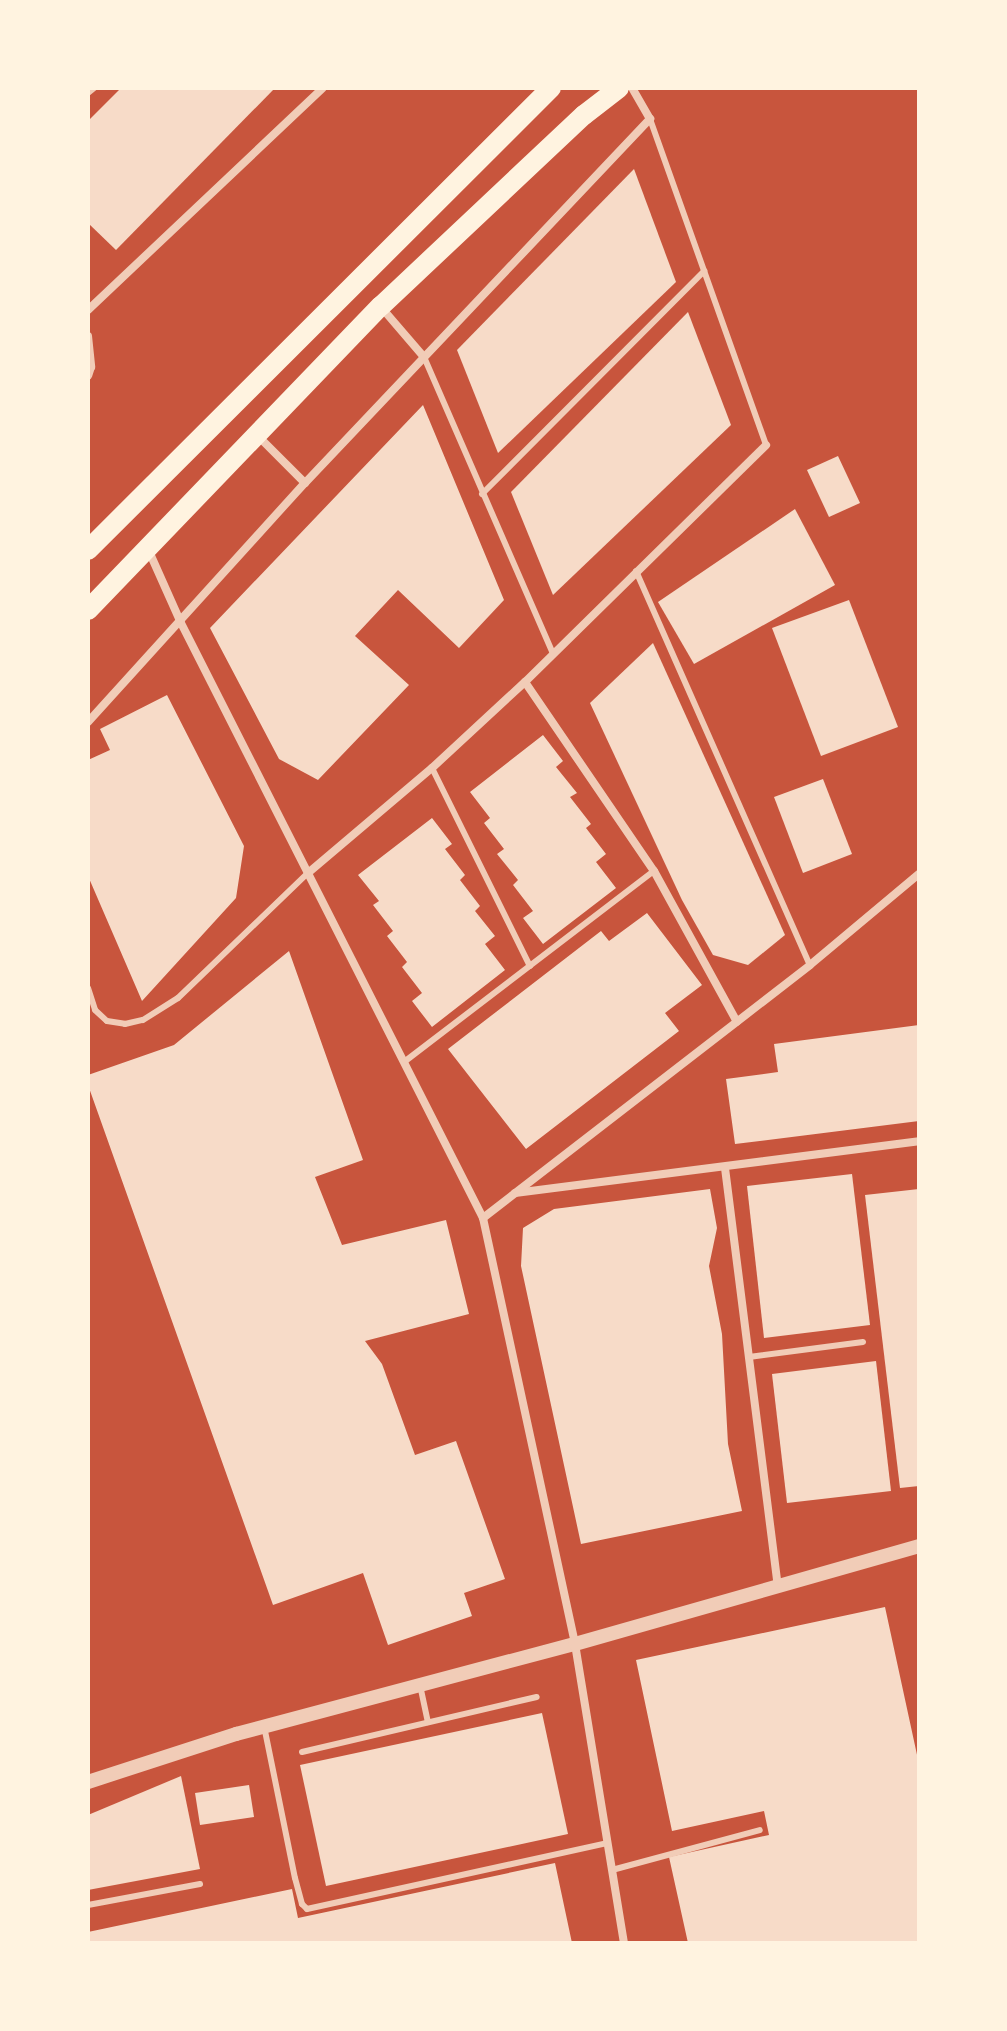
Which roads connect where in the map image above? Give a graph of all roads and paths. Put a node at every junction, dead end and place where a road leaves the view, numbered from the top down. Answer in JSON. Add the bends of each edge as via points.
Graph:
{"nodes":[{"id":1,"x":94,"y":88,"type":"edge"},
{"id":2,"x":323,"y":88,"type":"edge"},
{"id":3,"x":551,"y":88,"type":"edge"},
{"id":4,"x":619,"y":88,"type":"edge"},
{"id":5,"x":632,"y":88,"type":"edge"},
{"id":6,"x":88,"y":93,"type":"edge"},
{"id":7,"x":650,"y":119,"type":"junction"},
{"id":8,"x":704,"y":271,"type":"junction"},
{"id":9,"x":380,"y":307,"type":"junction"},
{"id":10,"x":88,"y":310,"type":"edge"},
{"id":11,"x":88,"y":336,"type":"edge"},
{"id":12,"x":424,"y":357,"type":"junction"},
{"id":13,"x":88,"y":376,"type":"edge"},
{"id":14,"x":256,"y":435,"type":"junction"},
{"id":15,"x":766,"y":445,"type":"joint"},
{"id":16,"x":305,"y":483,"type":"junction"},
{"id":17,"x":482,"y":494,"type":"junction"},
{"id":18,"x":148,"y":548,"type":"junction"},
{"id":19,"x":88,"y":550,"type":"edge"},
{"id":20,"x":636,"y":571,"type":"junction"},
{"id":21,"x":88,"y":610,"type":"edge"},
{"id":22,"x":181,"y":623,"type":"junction"},
{"id":23,"x":552,"y":652,"type":"junction"},
{"id":24,"x":525,"y":682,"type":"junction"},
{"id":25,"x":88,"y":722,"type":"edge"},
{"id":26,"x":432,"y":768,"type":"junction"},
{"id":27,"x":654,"y":871,"type":"junction"},
{"id":28,"x":308,"y":873,"type":"junction"},
{"id":29,"x":919,"y":874,"type":"edge"},
{"id":30,"x":810,"y":965,"type":"junction"},
{"id":31,"x":530,"y":966,"type":"junction"},
{"id":32,"x":88,"y":988,"type":"edge"},
{"id":33,"x":737,"y":1022,"type":"junction"},
{"id":34,"x":404,"y":1062,"type":"junction"},
{"id":35,"x":919,"y":1141,"type":"edge"},
{"id":36,"x":725,"y":1168,"type":"junction"},
{"id":37,"x":514,"y":1193,"type":"junction"},
{"id":38,"x":483,"y":1218,"type":"junction"},
{"id":39,"x":863,"y":1342,"type":"dead end"},
{"id":40,"x":749,"y":1357,"type":"junction"},
{"id":41,"x":919,"y":1546,"type":"edge"},
{"id":42,"x":778,"y":1585,"type":"junction"},
{"id":43,"x":575,"y":1644,"type":"junction"},
{"id":44,"x":420,"y":1685,"type":"junction"},
{"id":45,"x":537,"y":1697,"type":"dead end"},
{"id":46,"x":428,"y":1722,"type":"junction"},
{"id":47,"x":264,"y":1726,"type":"junction"},
{"id":48,"x":302,"y":1752,"type":"dead end"},
{"id":49,"x":88,"y":1782,"type":"edge"},
{"id":50,"x":760,"y":1830,"type":"dead end"},
{"id":51,"x":607,"y":1843,"type":"junction"},
{"id":52,"x":612,"y":1870,"type":"junction"},
{"id":53,"x":200,"y":1884,"type":"dead end"},
{"id":54,"x":88,"y":1905,"type":"edge"},
{"id":55,"x":624,"y":1943,"type":"edge"}],
"edges":[{"from":1,"to":6,"type":"lane"},
{"from":2,"to":10,"type":"street"},
{"from":3,"to":19,"type":"main road"},
{"from":4,"to":9,"type":"main road"},
{"from":5,"to":7,"type":"street"},
{"from":7,"to":8,"type":"lane"},
{"from":7,"to":12,"type":"street"},
{"from":8,"to":15,"type":"lane"},
{"from":8,"to":17,"type":"lane"},
{"from":9,"to":12,"type":"street"},
{"from":9,"to":14,"type":"main road"},
{"from":11,"to":13,"type":"street"},
{"from":12,"to":16,"type":"street"},
{"from":12,"to":17,"type":"lane"},
{"from":14,"to":16,"type":"street"},
{"from":14,"to":18,"type":"main road"},
{"from":15,"to":20,"type":"street"},
{"from":16,"to":22,"type":"street"},
{"from":17,"to":23,"type":"lane"},
{"from":18,"to":21,"type":"main road"},
{"from":18,"to":22,"type":"street"},
{"from":20,"to":23,"type":"street"},
{"from":20,"to":30,"type":"lane"},
{"from":22,"to":25,"type":"street"},
{"from":22,"to":28,"type":"street"},
{"from":23,"to":24,"type":"street"},
{"from":24,"to":26,"type":"street"},
{"from":24,"to":27,"type":"street"},
{"from":26,"to":28,"type":"street"},
{"from":26,"to":31,"type":"lane"},
{"from":27,"to":31,"type":"lane"},
{"from":27,"to":33,"type":"street"},
{"from":28,"to":32,"type":"lane","via":[[178,998],[143,1020],[107,1021],[95,1010]]},
{"from":28,"to":34,"type":"street"},
{"from":29,"to":30,"type":"street"},
{"from":30,"to":33,"type":"street"},
{"from":31,"to":34,"type":"lane"},
{"from":33,"to":37,"type":"street"},
{"from":34,"to":38,"type":"street"},
{"from":35,"to":36,"type":"street"},
{"from":36,"to":37,"type":"street"},
{"from":36,"to":40,"type":"street"},
{"from":37,"to":38,"type":"street"},
{"from":38,"to":43,"type":"street"},
{"from":39,"to":40,"type":"lane"},
{"from":40,"to":42,"type":"street"},
{"from":41,"to":42,"type":"street"},
{"from":42,"to":43,"type":"street"},
{"from":43,"to":44,"type":"street"},
{"from":43,"to":51,"type":"street"},
{"from":44,"to":46,"type":"lane"},
{"from":44,"to":47,"type":"street"},
{"from":45,"to":46,"type":"lane"},
{"from":46,"to":48,"type":"lane"},
{"from":47,"to":49,"type":"street"},
{"from":47,"to":51,"type":"lane","via":[[298,1891],[307,1909]]},
{"from":50,"to":52,"type":"lane"},
{"from":51,"to":52,"type":"street"},
{"from":52,"to":55,"type":"street"},
{"from":53,"to":54,"type":"lane"}]}
